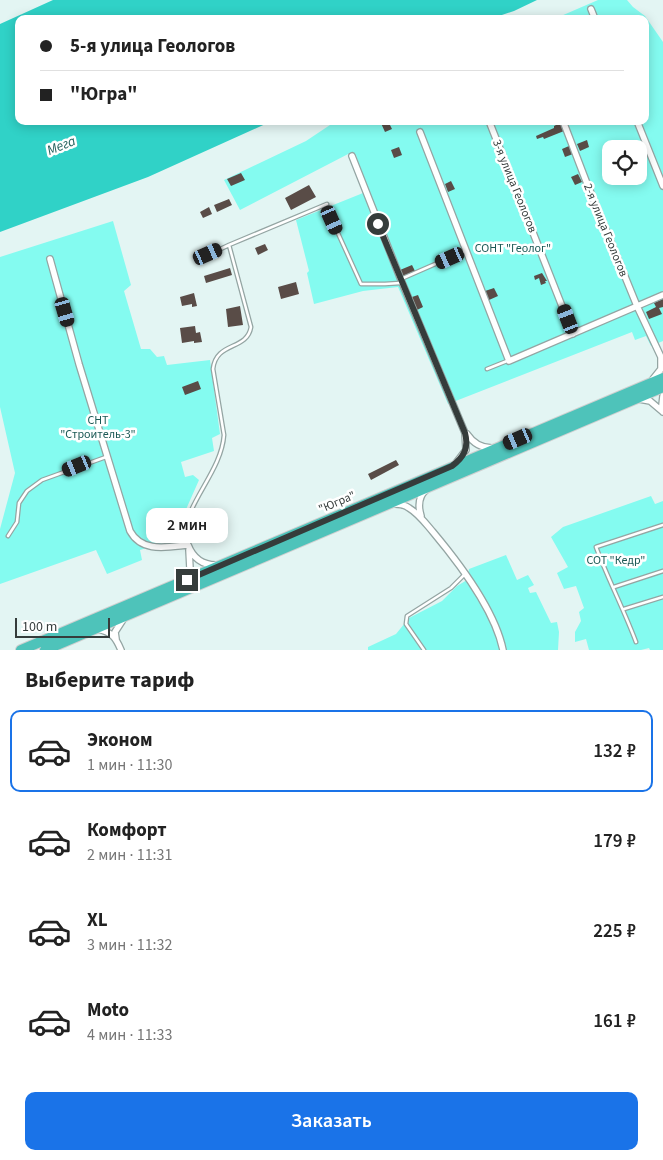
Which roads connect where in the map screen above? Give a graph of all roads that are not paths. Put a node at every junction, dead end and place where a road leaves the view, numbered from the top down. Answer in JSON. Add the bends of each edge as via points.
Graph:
{"nodes":[{"id":1,"x":591,"y":9,"type":"dead end"},
{"id":2,"x":593,"y":15,"type":"edge"},
{"id":3,"x":491,"y":125,"type":"edge"},
{"id":4,"x":565,"y":125,"type":"edge"},
{"id":5,"x":639,"y":125,"type":"edge"},
{"id":6,"x":420,"y":132,"type":"dead end"},
{"id":7,"x":352,"y":156,"type":"dead end"},
{"id":8,"x":663,"y":186,"type":"edge"},
{"id":9,"x":327,"y":204,"type":"dead end"},
{"id":10,"x":332,"y":220,"type":"dead end"},
{"id":11,"x":229,"y":245,"type":"junction"},
{"id":12,"x":466,"y":251,"type":"junction"},
{"id":13,"x":208,"y":254,"type":"dead end"},
{"id":14,"x":50,"y":259,"type":"dead end"},
{"id":15,"x":401,"y":281,"type":"junction"},
{"id":16,"x":663,"y":295,"type":"edge"},
{"id":17,"x":637,"y":306,"type":"junction"},
{"id":18,"x":573,"y":334,"type":"junction"},
{"id":19,"x":661,"y":353,"type":"edge"},
{"id":20,"x":509,"y":361,"type":"junction"},
{"id":21,"x":487,"y":369,"type":"dead end"},
{"id":22,"x":663,"y":378,"type":"edge"},
{"id":23,"x":648,"y":384,"type":"junction"},
{"id":24,"x":663,"y":387,"type":"edge"},
{"id":25,"x":663,"y":396,"type":"edge"},
{"id":26,"x":634,"y":400,"type":"junction"},
{"id":27,"x":663,"y":412,"type":"edge"},
{"id":28,"x":465,"y":433,"type":"junction"},
{"id":29,"x":500,"y":447,"type":"junction"},
{"id":30,"x":107,"y":456,"type":"junction"},
{"id":31,"x":452,"y":466,"type":"junction"},
{"id":32,"x":429,"y":487,"type":"junction"},
{"id":33,"x":390,"y":504,"type":"junction"},
{"id":34,"x":421,"y":518,"type":"junction"},
{"id":35,"x":663,"y":525,"type":"edge"},
{"id":36,"x":8,"y":536,"type":"dead end"},
{"id":37,"x":188,"y":547,"type":"junction"},
{"id":38,"x":222,"y":565,"type":"junction"},
{"id":39,"x":663,"y":571,"type":"edge"},
{"id":40,"x":465,"y":574,"type":"junction"},
{"id":41,"x":177,"y":584,"type":"junction"},
{"id":42,"x":614,"y":587,"type":"junction"},
{"id":43,"x":663,"y":597,"type":"edge"},
{"id":44,"x":624,"y":609,"type":"junction"},
{"id":45,"x":128,"y":614,"type":"junction"},
{"id":46,"x":92,"y":630,"type":"junction"},
{"id":47,"x":116,"y":638,"type":"junction"},
{"id":48,"x":636,"y":642,"type":"dead end"},
{"id":49,"x":21,"y":650,"type":"edge"},
{"id":50,"x":45,"y":650,"type":"edge"},
{"id":51,"x":121,"y":650,"type":"edge"},
{"id":52,"x":424,"y":650,"type":"edge"},
{"id":53,"x":503,"y":650,"type":"edge"}],
"edges":[{"from":1,"to":2,"type":"street"},
{"from":3,"to":18,"type":"street","name":"3-я улица Геологов"},
{"from":4,"to":17,"type":"street","name":"2-я улица Геологов"},
{"from":5,"to":8,"type":"street"},
{"from":6,"to":12,"type":"street"},
{"from":7,"to":15,"type":"street"},
{"from":9,"to":11,"type":"lane"},
{"from":10,"to":15,"type":"lane","via":[[361,284]]},
{"from":11,"to":13,"type":"lane"},
{"from":11,"to":37,"type":"lane","via":[[251,327],[247,338],[221,352],[214,362],[223,443],[190,513]]},
{"from":12,"to":15,"type":"lane"},
{"from":12,"to":20,"type":"street"},
{"from":14,"to":30,"type":"street"},
{"from":15,"to":28,"type":"street"},
{"from":16,"to":17,"type":"street"},
{"from":17,"to":18,"type":"street"},
{"from":17,"to":19,"type":"street","name":"2-я улица Геологов"},
{"from":18,"to":20,"type":"street"},
{"from":19,"to":23,"type":"street","via":[[661,369]]},
{"from":20,"to":21,"type":"lane"},
{"from":22,"to":23,"type":"highway","name":"\"Югра\""},
{"from":23,"to":29,"type":"highway","name":"\"Югра\""},
{"from":24,"to":26,"type":"highway","name":"\"Югра\""},
{"from":25,"to":27,"type":"street"},
{"from":26,"to":27,"type":"street","via":[[650,401]]},
{"from":26,"to":32,"type":"highway","name":"\"Югра\""},
{"from":28,"to":29,"type":"street","via":[[479,446]]},
{"from":28,"to":31,"type":"street","via":[[466,450]]},
{"from":29,"to":31,"type":"highway","name":"\"Югра\""},
{"from":30,"to":36,"type":"lane","via":[[35,485],[19,503],[17,522]]},
{"from":30,"to":37,"type":"street","via":[[130,532],[136,539],[149,547]]},
{"from":31,"to":38,"type":"highway","name":"\"Югра\""},
{"from":32,"to":33,"type":"highway","name":"\"Югра\""},
{"from":32,"to":34,"type":"street","via":[[419,503]]},
{"from":33,"to":34,"type":"street","via":[[404,505]]},
{"from":33,"to":45,"type":"highway","name":"\"Югра\""},
{"from":34,"to":40,"type":"street"},
{"from":35,"to":42,"type":"lane","via":[[596,548]]},
{"from":37,"to":38,"type":"street","via":[[199,561]]},
{"from":37,"to":41,"type":"street","via":[[190,569]]},
{"from":38,"to":41,"type":"highway","name":"\"Югра\""},
{"from":39,"to":42,"type":"lane"},
{"from":40,"to":52,"type":"lane","via":[[451,588],[407,616],[406,624]]},
{"from":40,"to":53,"type":"street","via":[[495,625]]},
{"from":41,"to":49,"type":"highway","name":"\"Югра\""},
{"from":42,"to":44,"type":"lane"},
{"from":43,"to":44,"type":"lane"},
{"from":44,"to":48,"type":"lane"},
{"from":45,"to":46,"type":"highway","name":"\"Югра\""},
{"from":45,"to":47,"type":"street","via":[[115,632]]},
{"from":46,"to":47,"type":"street","via":[[105,630]]},
{"from":46,"to":50,"type":"highway","name":"\"Югра\""},
{"from":47,"to":51,"type":"street"}]}
